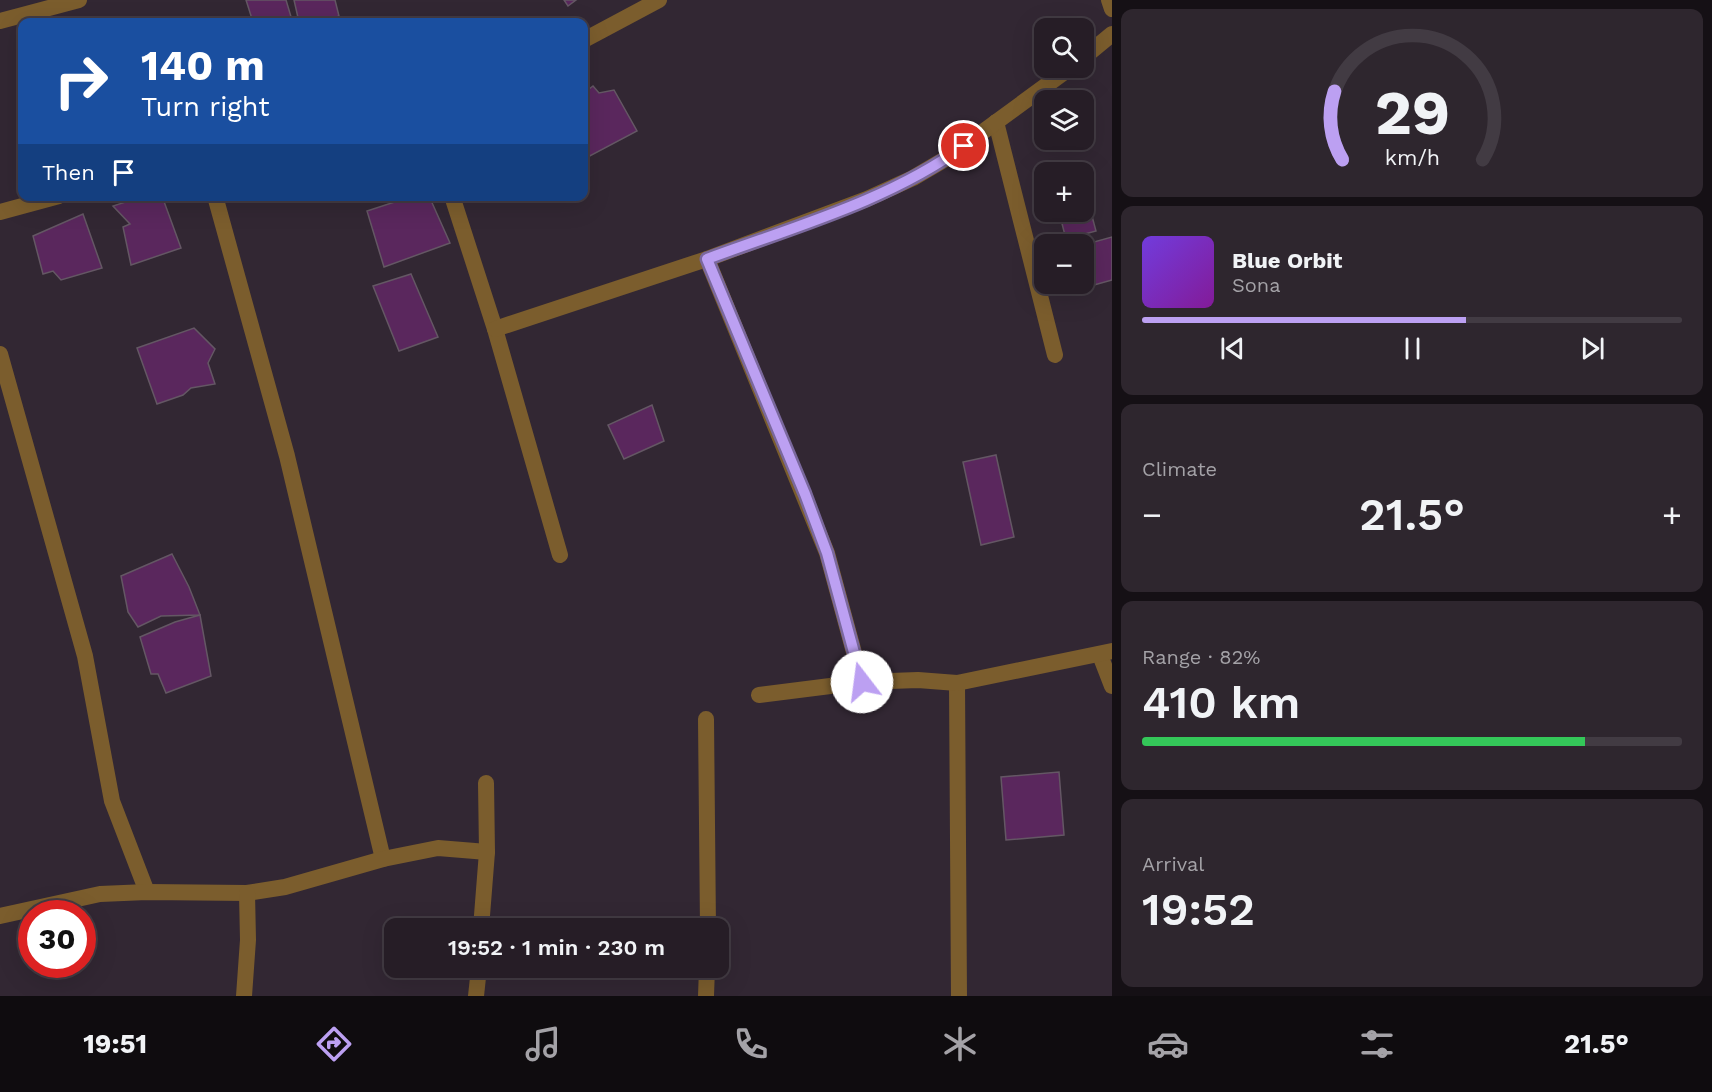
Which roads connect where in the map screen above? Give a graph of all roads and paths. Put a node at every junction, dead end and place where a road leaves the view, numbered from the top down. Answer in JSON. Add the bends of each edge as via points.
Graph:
{"nodes":[{"id":1,"x":78,"y":0,"type":"edge"},
{"id":2,"x":659,"y":0,"type":"edge"},
{"id":3,"x":1109,"y":0,"type":"edge"},
{"id":4,"x":1112,"y":9,"type":"edge"},
{"id":5,"x":0,"y":21,"type":"edge"},
{"id":6,"x":1112,"y":34,"type":"edge"},
{"id":7,"x":588,"y":38,"type":"edge"},
{"id":8,"x":1094,"y":49,"type":"edge"},
{"id":9,"x":1056,"y":78,"type":"edge"},
{"id":10,"x":996,"y":122,"type":"junction"},
{"id":11,"x":41,"y":201,"type":"edge"},
{"id":12,"x":216,"y":201,"type":"edge"},
{"id":13,"x":454,"y":201,"type":"edge"},
{"id":14,"x":0,"y":212,"type":"edge"},
{"id":15,"x":707,"y":259,"type":"junction"},
{"id":16,"x":495,"y":329,"type":"junction"},
{"id":17,"x":0,"y":354,"type":"edge"},
{"id":18,"x":1055,"y":355,"type":"dead end"},
{"id":19,"x":560,"y":555,"type":"dead end"},
{"id":20,"x":1106,"y":653,"type":"edge"},
{"id":21,"x":862,"y":682,"type":"junction"},
{"id":22,"x":957,"y":683,"type":"junction"},
{"id":23,"x":1112,"y":686,"type":"edge"},
{"id":24,"x":759,"y":695,"type":"dead end"},
{"id":25,"x":706,"y":719,"type":"dead end"},
{"id":26,"x":486,"y":783,"type":"dead end"},
{"id":27,"x":487,"y":852,"type":"junction"},
{"id":28,"x":383,"y":859,"type":"junction"},
{"id":29,"x":147,"y":892,"type":"junction"},
{"id":30,"x":247,"y":893,"type":"junction"},
{"id":31,"x":0,"y":916,"type":"edge"},
{"id":32,"x":482,"y":918,"type":"edge"},
{"id":33,"x":708,"y":918,"type":"edge"},
{"id":34,"x":477,"y":978,"type":"edge"},
{"id":35,"x":707,"y":978,"type":"edge"},
{"id":36,"x":244,"y":996,"type":"edge"},
{"id":37,"x":476,"y":996,"type":"edge"},
{"id":38,"x":706,"y":996,"type":"edge"},
{"id":39,"x":959,"y":996,"type":"edge"}],
"edges":[{"from":1,"to":5,"type":"street"},
{"from":2,"to":7,"type":"street"},
{"from":3,"to":4,"type":"street"},
{"from":6,"to":8,"type":"street"},
{"from":9,"to":10,"type":"street"},
{"from":10,"to":15,"type":"street","via":[[913,178]]},
{"from":10,"to":18,"type":"street"},
{"from":11,"to":14,"type":"street"},
{"from":12,"to":28,"type":"street","via":[[287,456]]},
{"from":13,"to":16,"type":"street"},
{"from":15,"to":16,"type":"street"},
{"from":15,"to":21,"type":"street","via":[[827,553]]},
{"from":16,"to":19,"type":"street"},
{"from":17,"to":29,"type":"street","via":[[85,656],[112,801]]},
{"from":20,"to":22,"type":"street"},
{"from":20,"to":23,"type":"street"},
{"from":21,"to":22,"type":"street"},
{"from":21,"to":24,"type":"street"},
{"from":22,"to":39,"type":"street"},
{"from":25,"to":33,"type":"street"},
{"from":26,"to":27,"type":"street"},
{"from":27,"to":28,"type":"street","via":[[438,848]]},
{"from":27,"to":32,"type":"street"},
{"from":28,"to":30,"type":"street","via":[[285,887]]},
{"from":29,"to":30,"type":"street"},
{"from":29,"to":31,"type":"street","via":[[100,894]]},
{"from":30,"to":36,"type":"street"},
{"from":34,"to":37,"type":"street"},
{"from":35,"to":38,"type":"street"}]}
